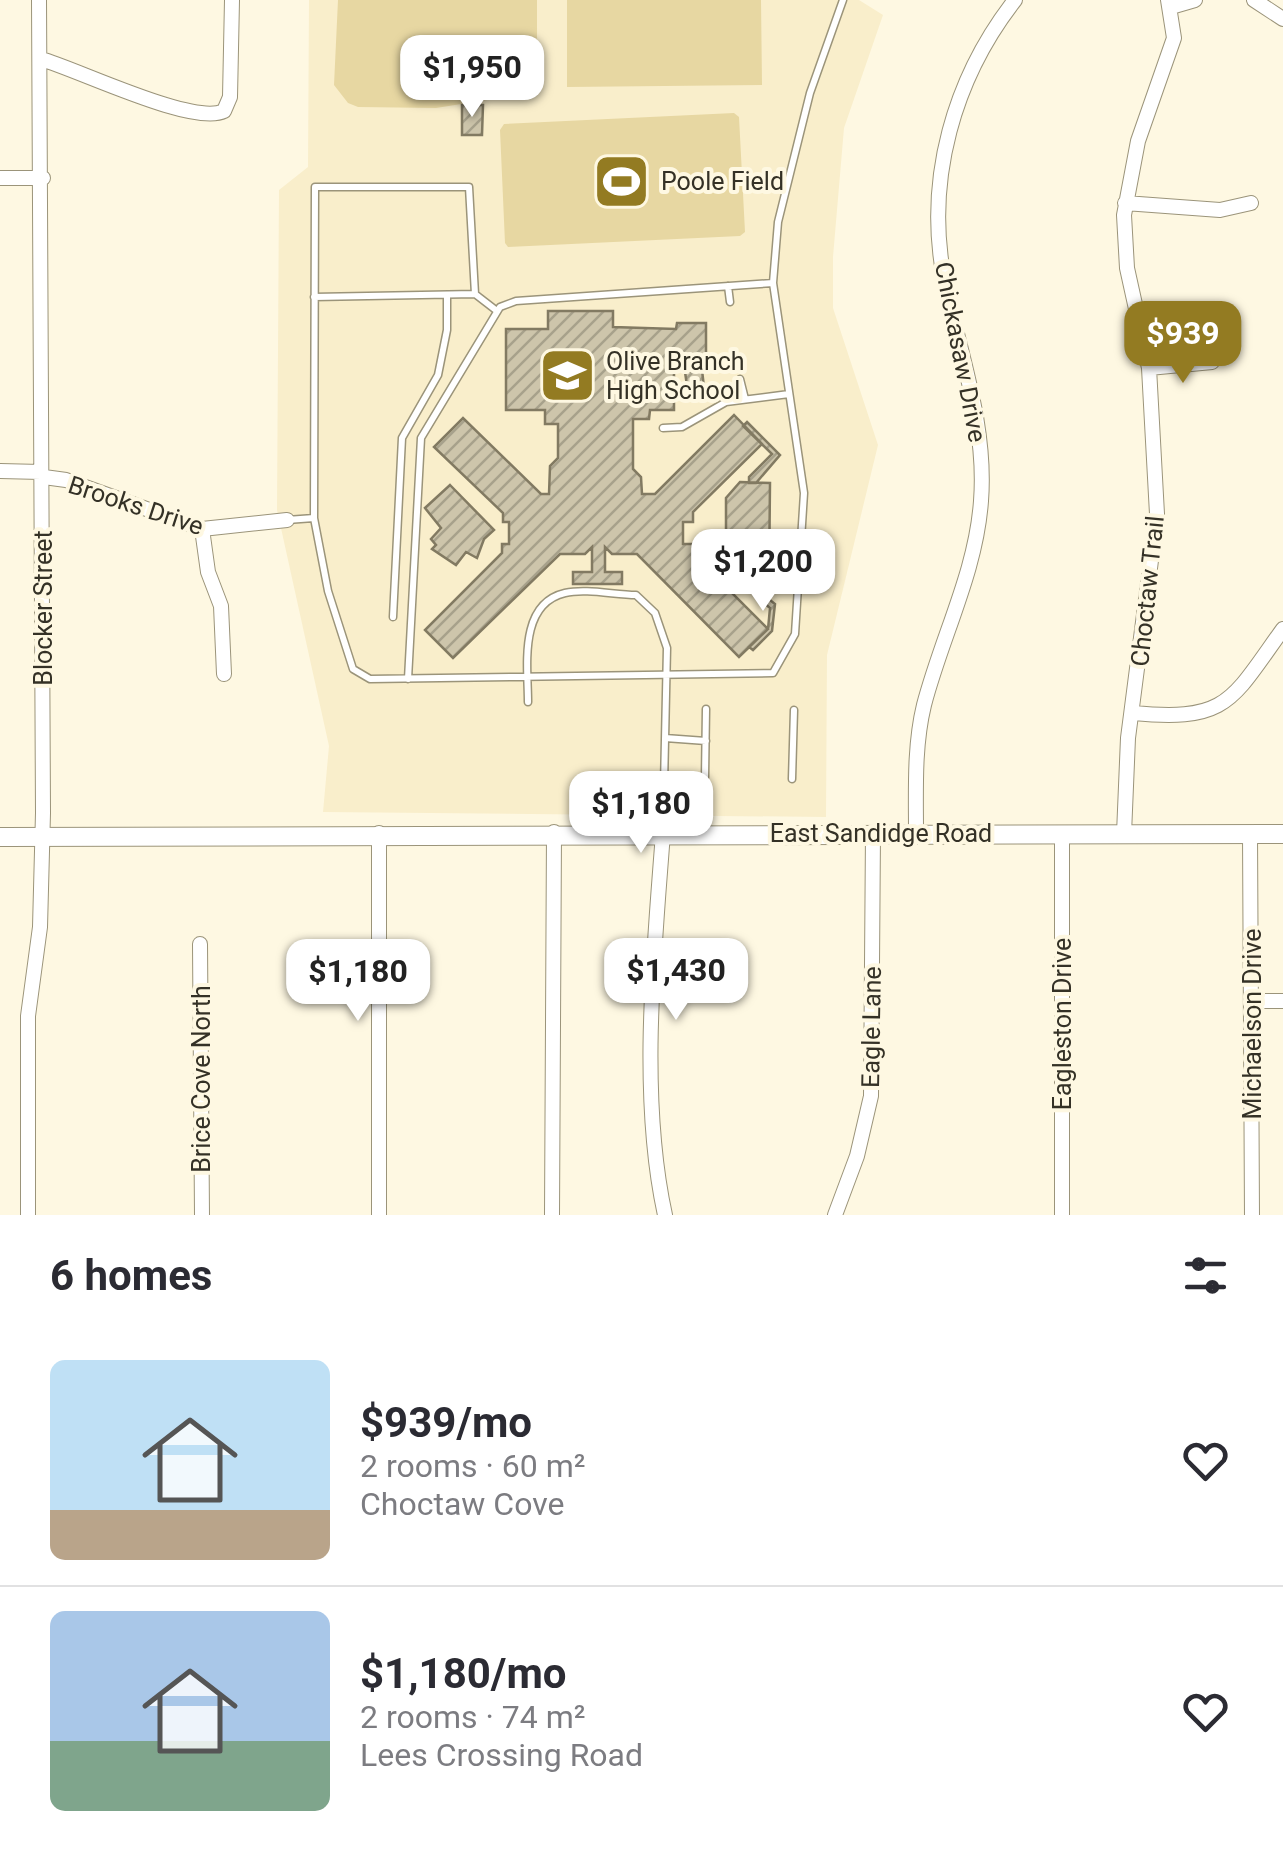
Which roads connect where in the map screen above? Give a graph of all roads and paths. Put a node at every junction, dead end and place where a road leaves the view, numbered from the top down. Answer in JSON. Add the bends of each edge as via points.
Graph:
{"nodes":[{"id":1,"x":40,"y":0,"type":"edge"},
{"id":2,"x":232,"y":0,"type":"edge"},
{"id":3,"x":843,"y":0,"type":"edge"},
{"id":4,"x":1015,"y":0,"type":"edge"},
{"id":5,"x":1195,"y":0,"type":"edge"},
{"id":6,"x":1254,"y":0,"type":"edge"},
{"id":7,"x":1169,"y":3,"type":"edge"},
{"id":8,"x":1283,"y":19,"type":"edge"},
{"id":9,"x":41,"y":59,"type":"junction"},
{"id":10,"x":0,"y":178,"type":"edge"},
{"id":11,"x":43,"y":178,"type":"junction"},
{"id":12,"x":1251,"y":203,"type":"dead end"},
{"id":13,"x":1125,"y":204,"type":"junction"},
{"id":14,"x":773,"y":284,"type":"junction"},
{"id":15,"x":728,"y":286,"type":"junction"},
{"id":16,"x":474,"y":294,"type":"junction"},
{"id":17,"x":447,"y":295,"type":"junction"},
{"id":18,"x":314,"y":297,"type":"junction"},
{"id":19,"x":730,"y":302,"type":"dead end"},
{"id":20,"x":497,"y":311,"type":"junction"},
{"id":21,"x":1212,"y":362,"type":"dead end"},
{"id":22,"x":1149,"y":368,"type":"junction"},
{"id":23,"x":740,"y":379,"type":"dead end"},
{"id":24,"x":790,"y":394,"type":"junction"},
{"id":25,"x":746,"y":398,"type":"junction"},
{"id":26,"x":662,"y":428,"type":"dead end"},
{"id":27,"x":0,"y":471,"type":"edge"},
{"id":28,"x":43,"y":474,"type":"junction"},
{"id":29,"x":314,"y":518,"type":"junction"},
{"id":30,"x":287,"y":520,"type":"joint"},
{"id":31,"x":202,"y":529,"type":"junction"},
{"id":32,"x":393,"y":617,"type":"dead end"},
{"id":33,"x":1283,"y":629,"type":"edge"},
{"id":34,"x":224,"y":674,"type":"dead end"},
{"id":35,"x":666,"y":675,"type":"junction"},
{"id":36,"x":528,"y":677,"type":"junction"},
{"id":37,"x":408,"y":679,"type":"junction"},
{"id":38,"x":528,"y":702,"type":"dead end"},
{"id":39,"x":706,"y":709,"type":"dead end"},
{"id":40,"x":794,"y":710,"type":"dead end"},
{"id":41,"x":1133,"y":712,"type":"junction"},
{"id":42,"x":665,"y":738,"type":"junction"},
{"id":43,"x":706,"y":740,"type":"junction"},
{"id":44,"x":705,"y":778,"type":"dead end"},
{"id":45,"x":635,"y":779,"type":"dead end"},
{"id":46,"x":792,"y":779,"type":"dead end"},
{"id":47,"x":664,"y":780,"type":"junction"},
{"id":48,"x":554,"y":832,"type":"junction"},
{"id":49,"x":663,"y":832,"type":"junction"},
{"id":50,"x":380,"y":833,"type":"junction"},
{"id":51,"x":874,"y":833,"type":"junction"},
{"id":52,"x":916,"y":833,"type":"junction"},
{"id":53,"x":1062,"y":833,"type":"junction"},
{"id":54,"x":1124,"y":834,"type":"junction"},
{"id":55,"x":1250,"y":834,"type":"junction"},
{"id":56,"x":1283,"y":834,"type":"edge"},
{"id":57,"x":42,"y":836,"type":"junction"},
{"id":58,"x":0,"y":837,"type":"edge"},
{"id":59,"x":200,"y":944,"type":"dead end"},
{"id":60,"x":1252,"y":1001,"type":"junction"},
{"id":61,"x":1283,"y":1002,"type":"edge"},
{"id":62,"x":28,"y":1215,"type":"edge"},
{"id":63,"x":202,"y":1215,"type":"edge"},
{"id":64,"x":379,"y":1215,"type":"edge"},
{"id":65,"x":552,"y":1215,"type":"edge"},
{"id":66,"x":665,"y":1215,"type":"edge"},
{"id":67,"x":835,"y":1215,"type":"edge"},
{"id":68,"x":1062,"y":1215,"type":"edge"},
{"id":69,"x":1252,"y":1215,"type":"edge"}],
"edges":[{"from":1,"to":9,"type":"street","name":"Blocker Street"},
{"from":2,"to":9,"type":"street","via":[[230,97],[214,115]]},
{"from":3,"to":14,"type":"lane","via":[[794,151]]},
{"from":4,"to":52,"type":"street","name":"Chickasaw Drive","via":[[969,75],[941,172],[939,244],[976,413],[982,496],[974,548],[923,709]]},
{"from":5,"to":7,"type":"street"},
{"from":6,"to":8,"type":"street"},
{"from":7,"to":13,"type":"street","name":"Choctaw Trail","via":[[1171,54],[1138,141]]},
{"from":9,"to":11,"type":"street","name":"Blocker Street"},
{"from":10,"to":11,"type":"street"},
{"from":11,"to":28,"type":"street","name":"Blocker Street"},
{"from":12,"to":13,"type":"street","via":[[1220,210]]},
{"from":13,"to":22,"type":"street","name":"Choctaw Trail","via":[[1128,268]]},
{"from":14,"to":15,"type":"lane"},
{"from":14,"to":24,"type":"lane"},
{"from":15,"to":19,"type":"lane"},
{"from":15,"to":20,"type":"lane","via":[[516,301]]},
{"from":16,"to":17,"type":"lane"},
{"from":16,"to":18,"type":"lane","via":[[468,186],[315,186]]},
{"from":16,"to":20,"type":"lane"},
{"from":17,"to":18,"type":"lane"},
{"from":17,"to":32,"type":"lane","via":[[438,375],[402,438]]},
{"from":18,"to":29,"type":"lane"},
{"from":20,"to":37,"type":"lane","via":[[421,438]]},
{"from":21,"to":22,"type":"street"},
{"from":22,"to":41,"type":"street","name":"Choctaw Trail","via":[[1157,543]]},
{"from":23,"to":25,"type":"lane"},
{"from":24,"to":25,"type":"lane"},
{"from":24,"to":35,"type":"lane","via":[[804,493],[795,634],[773,674]]},
{"from":25,"to":26,"type":"lane","via":[[682,427]]},
{"from":27,"to":28,"type":"street","name":"Brooks Drive"},
{"from":28,"to":31,"type":"street","name":"Brooks Drive"},
{"from":28,"to":57,"type":"street","name":"Blocker Street"},
{"from":29,"to":30,"type":"lane"},
{"from":29,"to":37,"type":"lane","via":[[353,669],[370,680]]},
{"from":30,"to":31,"type":"street","name":"Brooks Drive"},
{"from":31,"to":34,"type":"street","via":[[221,606]]},
{"from":33,"to":41,"type":"street","via":[[1248,680],[1213,710],[1180,716]]},
{"from":35,"to":36,"type":"lane"},
{"from":35,"to":36,"type":"lane","via":[[663,628],[636,595],[565,593],[533,622]]},
{"from":35,"to":42,"type":"lane"},
{"from":36,"to":37,"type":"lane"},
{"from":36,"to":38,"type":"lane"},
{"from":39,"to":43,"type":"lane"},
{"from":40,"to":46,"type":"lane"},
{"from":41,"to":54,"type":"street","name":"Choctaw Trail"},
{"from":42,"to":43,"type":"lane"},
{"from":42,"to":47,"type":"lane"},
{"from":43,"to":44,"type":"lane"},
{"from":45,"to":47,"type":"lane"},
{"from":47,"to":49,"type":"lane"},
{"from":48,"to":49,"type":"street","name":"East Sandidge Road"},
{"from":48,"to":50,"type":"street","name":"East Sandidge Road"},
{"from":48,"to":65,"type":"street"},
{"from":49,"to":51,"type":"street","name":"East Sandidge Road"},
{"from":49,"to":66,"type":"street","via":[[654,1116]]},
{"from":50,"to":57,"type":"street","name":"East Sandidge Road"},
{"from":50,"to":64,"type":"street"},
{"from":51,"to":52,"type":"street","name":"East Sandidge Road"},
{"from":51,"to":67,"type":"street","name":"Eagle Lane","via":[[871,1096]]},
{"from":52,"to":53,"type":"street","name":"East Sandidge Road"},
{"from":53,"to":54,"type":"street","name":"East Sandidge Road"},
{"from":53,"to":68,"type":"street","name":"Eagleston Drive"},
{"from":54,"to":55,"type":"street","name":"East Sandidge Road"},
{"from":55,"to":56,"type":"street","name":"East Sandidge Road"},
{"from":55,"to":60,"type":"street","name":"Michaelson Drive"},
{"from":57,"to":58,"type":"street","name":"East Sandidge Road"},
{"from":57,"to":62,"type":"street","name":"Blocker Street","via":[[42,904],[28,1016]]},
{"from":59,"to":63,"type":"street","name":"Brice Cove North"},
{"from":60,"to":61,"type":"street"},
{"from":60,"to":69,"type":"street","name":"Michaelson Drive"}]}
